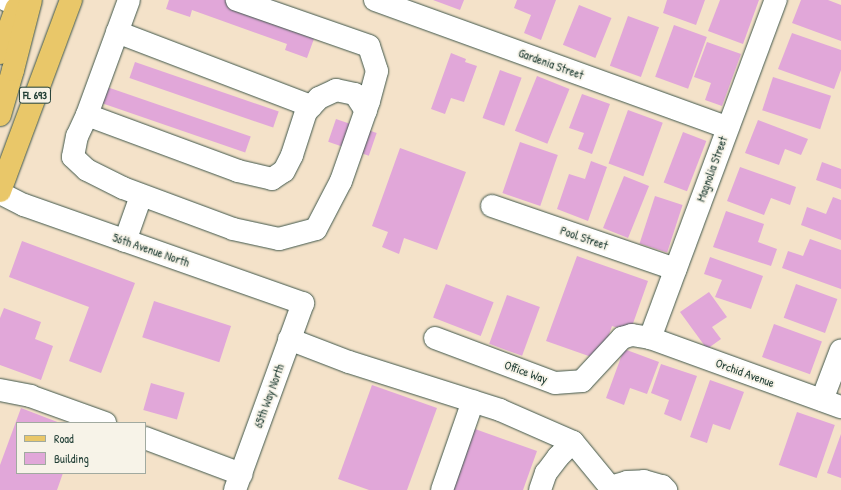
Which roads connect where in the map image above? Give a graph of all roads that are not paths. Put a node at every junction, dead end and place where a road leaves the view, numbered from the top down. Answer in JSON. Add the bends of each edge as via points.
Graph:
{"nodes":[{"id":1,"x":71,"y":0,"type":"edge"},
{"id":2,"x":129,"y":0,"type":"edge"},
{"id":3,"x":237,"y":0,"type":"edge"},
{"id":4,"x":375,"y":0,"type":"edge"},
{"id":5,"x":776,"y":0,"type":"edge"},
{"id":6,"x":19,"y":1,"type":"edge"},
{"id":7,"x":117,"y":32,"type":"junction"},
{"id":8,"x":0,"y":53,"type":"edge"},
{"id":9,"x":311,"y":106,"type":"junction"},
{"id":10,"x":366,"y":111,"type":"junction"},
{"id":11,"x":0,"y":115,"type":"edge"},
{"id":12,"x":87,"y":115,"type":"junction"},
{"id":13,"x":728,"y":128,"type":"junction"},
{"id":14,"x":0,"y":192,"type":"edge"},
{"id":15,"x":141,"y":196,"type":"junction"},
{"id":16,"x":492,"y":206,"type":"dead end"},
{"id":17,"x":125,"y":241,"type":"junction"},
{"id":18,"x":675,"y":269,"type":"junction"},
{"id":19,"x":303,"y":303,"type":"joint"},
{"id":20,"x":435,"y":338,"type":"dead end"},
{"id":21,"x":650,"y":338,"type":"junction"},
{"id":22,"x":289,"y":340,"type":"junction"},
{"id":23,"x":841,"y":350,"type":"edge"},
{"id":24,"x":0,"y":390,"type":"edge"},
{"id":25,"x":473,"y":401,"type":"junction"},
{"id":26,"x":832,"y":404,"type":"edge"},
{"id":27,"x":102,"y":422,"type":"edge"},
{"id":28,"x":146,"y":438,"type":"edge"},
{"id":29,"x":573,"y":442,"type":"junction"},
{"id":30,"x":238,"y":482,"type":"edge"},
{"id":31,"x":609,"y":488,"type":"edge"},
{"id":32,"x":442,"y":490,"type":"edge"},
{"id":33,"x":540,"y":490,"type":"edge"},
{"id":34,"x":666,"y":490,"type":"edge"}],
"edges":[{"from":1,"to":14,"type":"main road","number":"FL 693"},
{"from":2,"to":7,"type":"street"},
{"from":3,"to":10,"type":"street","via":[[369,46],[376,71]]},
{"from":4,"to":13,"type":"street","name":"Gardenia Street"},
{"from":5,"to":13,"type":"street","name":"Magnolia Street"},
{"from":6,"to":8,"type":"main road"},
{"from":6,"to":11,"type":"main road"},
{"from":7,"to":9,"type":"street"},
{"from":7,"to":12,"type":"street"},
{"from":9,"to":10,"type":"street","via":[[319,98],[336,90],[355,94]]},
{"from":9,"to":12,"type":"street","via":[[306,112],[284,171],[272,179],[238,170]]},
{"from":10,"to":15,"type":"street","via":[[341,181],[316,229],[279,239],[233,229]]},
{"from":12,"to":15,"type":"street","via":[[77,136],[73,158],[87,170]]},
{"from":13,"to":18,"type":"street","name":"Magnolia Street"},
{"from":14,"to":17,"type":"street","name":"56th Avenue North","via":[[24,205]]},
{"from":15,"to":17,"type":"street"},
{"from":16,"to":18,"type":"street","name":"Pool Street"},
{"from":17,"to":19,"type":"street","name":"56th Avenue North"},
{"from":18,"to":21,"type":"street","name":"Magnolia Street"},
{"from":19,"to":22,"type":"street","name":"65th Way North"},
{"from":20,"to":21,"type":"street","name":"Office Way","via":[[556,383],[582,381],[622,338]]},
{"from":21,"to":26,"type":"street","name":"Orchid Avenue"},
{"from":22,"to":25,"type":"street","via":[[349,362]]},
{"from":22,"to":30,"type":"street","name":"65th Way North"},
{"from":23,"to":26,"type":"street"},
{"from":24,"to":27,"type":"street","via":[[30,396]]},
{"from":25,"to":29,"type":"street"},
{"from":25,"to":32,"type":"street"},
{"from":28,"to":30,"type":"street"},
{"from":29,"to":31,"type":"street"},
{"from":29,"to":33,"type":"street","via":[[546,473]]},
{"from":31,"to":34,"type":"street","via":[[627,482],[644,481],[662,486]]}]}
